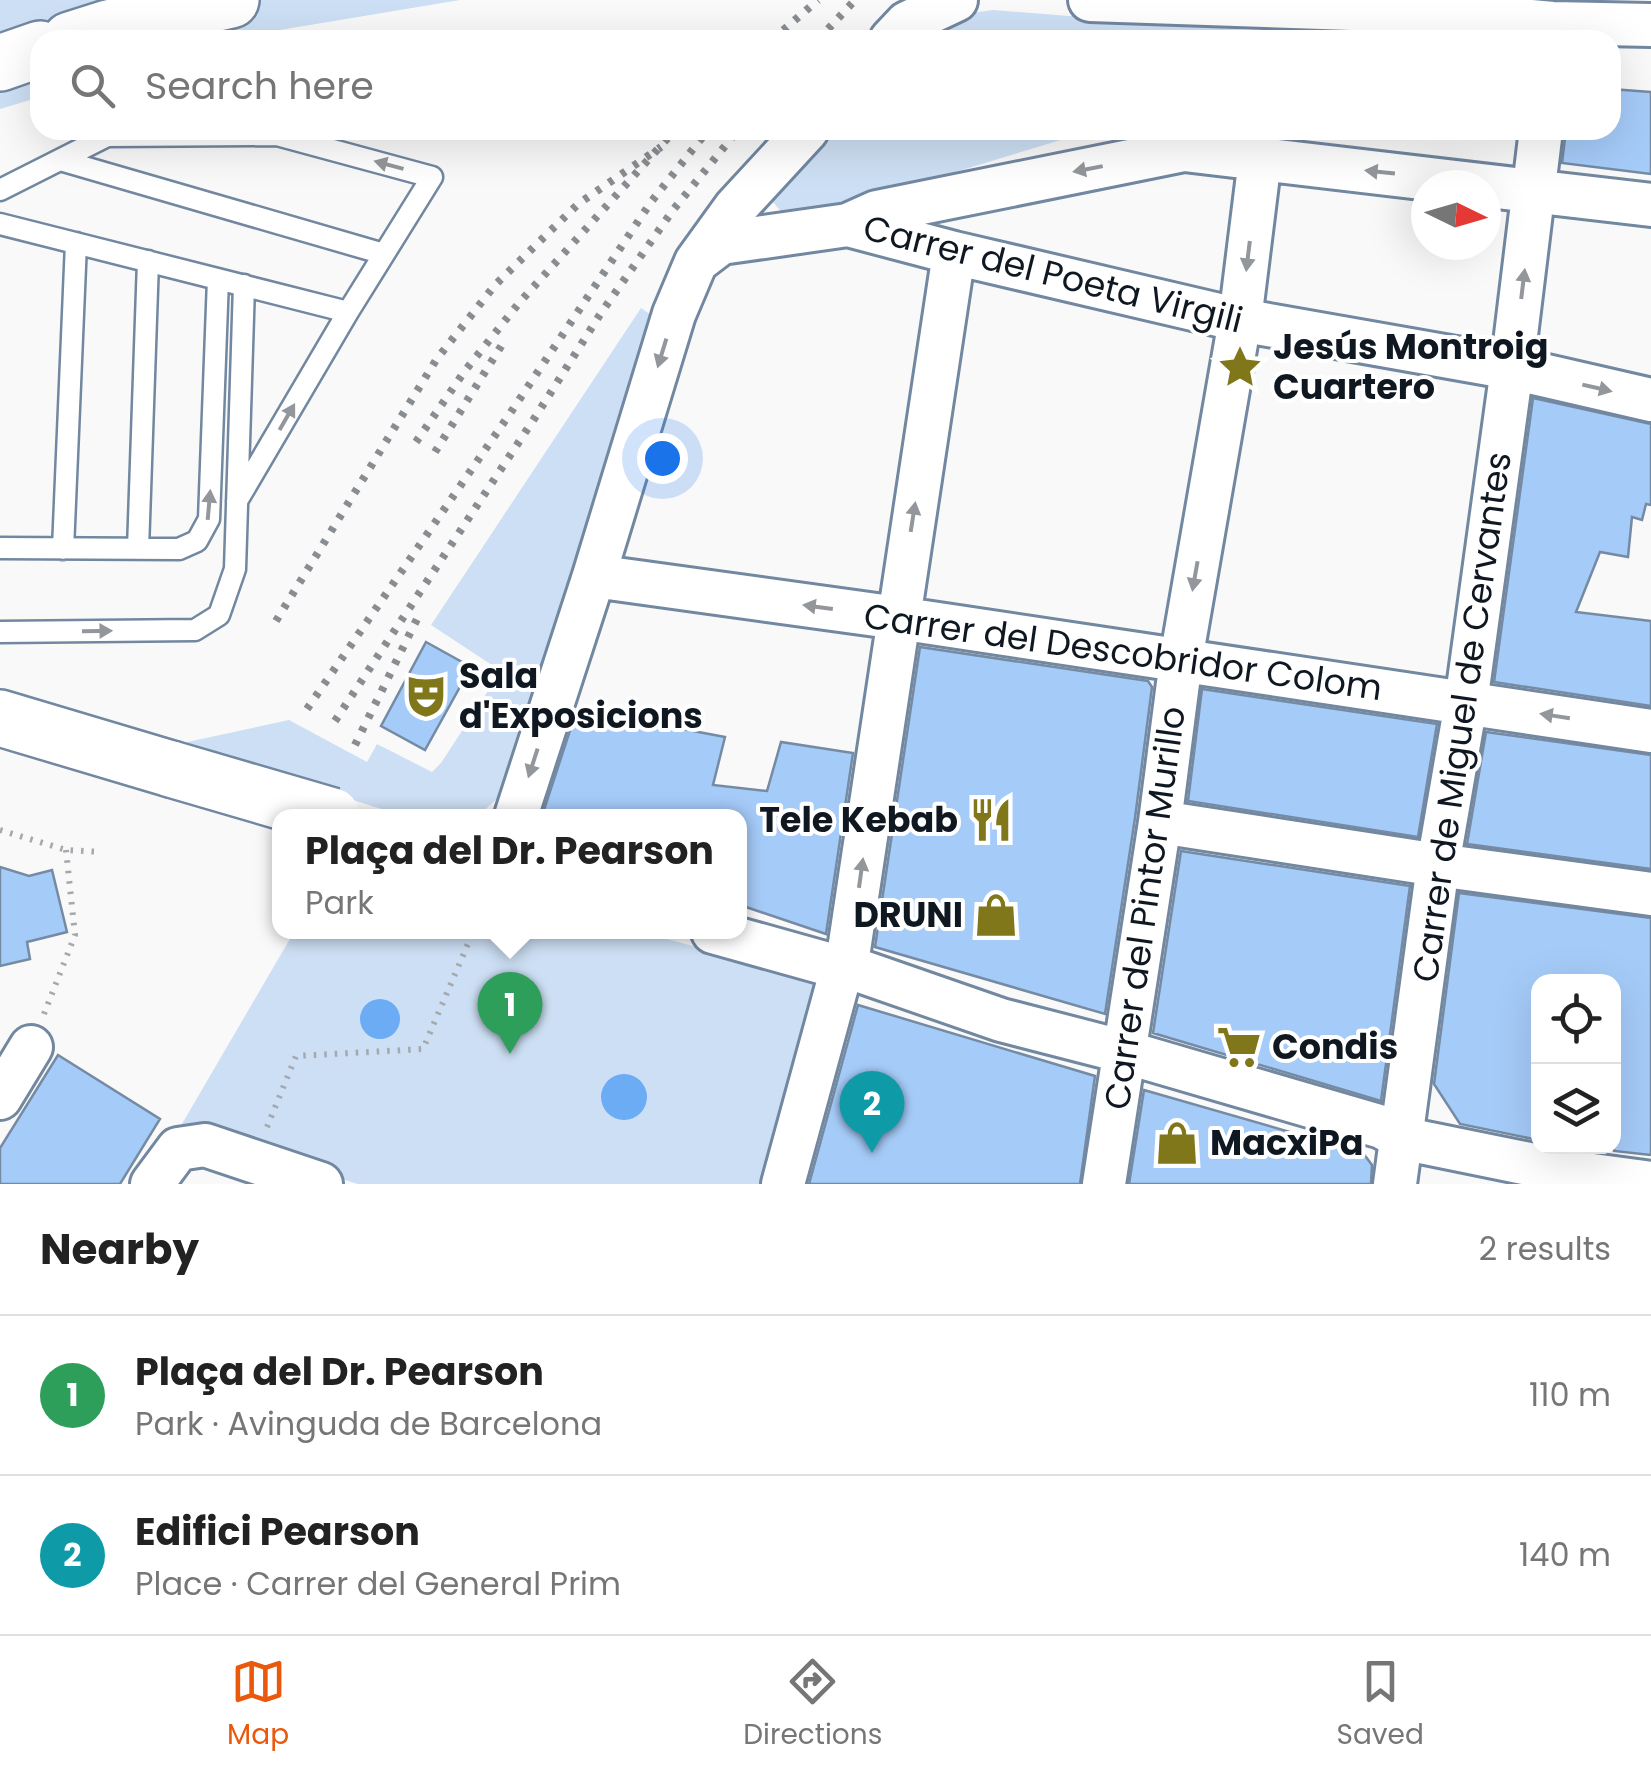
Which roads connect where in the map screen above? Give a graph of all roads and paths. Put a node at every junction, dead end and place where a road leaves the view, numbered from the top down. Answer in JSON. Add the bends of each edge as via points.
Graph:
{"nodes":[{"id":1,"x":231,"y":0,"type":"edge"},
{"id":2,"x":956,"y":0,"type":"edge"},
{"id":3,"x":1090,"y":0,"type":"edge"},
{"id":4,"x":1651,"y":25,"type":"edge"},
{"id":5,"x":102,"y":30,"type":"edge"},
{"id":6,"x":900,"y":30,"type":"edge"},
{"id":7,"x":1545,"y":30,"type":"edge"},
{"id":8,"x":1568,"y":30,"type":"edge"},
{"id":9,"x":30,"y":53,"type":"edge"},
{"id":10,"x":0,"y":63,"type":"edge"},
{"id":11,"x":99,"y":140,"type":"edge"},
{"id":12,"x":295,"y":140,"type":"edge"},
{"id":13,"x":798,"y":140,"type":"edge"},
{"id":14,"x":1540,"y":140,"type":"edge"},
{"id":15,"x":1260,"y":159,"type":"junction"},
{"id":16,"x":60,"y":160,"type":"junction"},
{"id":17,"x":1535,"y":189,"type":"junction"},
{"id":18,"x":0,"y":190,"type":"edge"},
{"id":19,"x":1651,"y":204,"type":"edge"},
{"id":20,"x":0,"y":224,"type":"edge"},
{"id":21,"x":848,"y":225,"type":"junction"},
{"id":22,"x":0,"y":232,"type":"edge"},
{"id":23,"x":76,"y":243,"type":"junction"},
{"id":24,"x":384,"y":254,"type":"junction"},
{"id":25,"x":954,"y":254,"type":"junction"},
{"id":26,"x":148,"y":261,"type":"junction"},
{"id":27,"x":696,"y":262,"type":"junction"},
{"id":28,"x":218,"y":279,"type":"junction"},
{"id":29,"x":244,"y":286,"type":"junction"},
{"id":30,"x":348,"y":312,"type":"junction"},
{"id":31,"x":1240,"y":320,"type":"junction"},
{"id":32,"x":1512,"y":368,"type":"junction"},
{"id":33,"x":1651,"y":400,"type":"edge"},
{"id":34,"x":237,"y":501,"type":"junction"},
{"id":35,"x":0,"y":548,"type":"edge"},
{"id":36,"x":64,"y":549,"type":"junction"},
{"id":37,"x":138,"y":549,"type":"junction"},
{"id":38,"x":594,"y":576,"type":"junction"},
{"id":39,"x":898,"y":618,"type":"junction"},
{"id":40,"x":0,"y":632,"type":"edge"},
{"id":41,"x":1180,"y":660,"type":"junction"},
{"id":42,"x":1466,"y":703,"type":"junction"},
{"id":43,"x":0,"y":718,"type":"edge"},
{"id":44,"x":1651,"y":731,"type":"edge"},
{"id":45,"x":308,"y":809,"type":"edge"},
{"id":46,"x":518,"y":809,"type":"edge"},
{"id":47,"x":1160,"y":822,"type":"junction"},
{"id":48,"x":0,"y":830,"type":"edge"},
{"id":49,"x":66,"y":850,"type":"junction"},
{"id":50,"x":101,"y":852,"type":"dead end"},
{"id":51,"x":1438,"y":865,"type":"junction"},
{"id":52,"x":1651,"y":894,"type":"edge"},
{"id":53,"x":470,"y":939,"type":"edge"},
{"id":54,"x":737,"y":939,"type":"edge"},
{"id":55,"x":842,"y":968,"type":"junction"},
{"id":56,"x":30,"y":1048,"type":"joint"},
{"id":57,"x":1125,"y":1052,"type":"junction"},
{"id":58,"x":0,"y":1098,"type":"edge"},
{"id":59,"x":1401,"y":1138,"type":"junction"},
{"id":60,"x":253,"y":1160,"type":"junction"},
{"id":61,"x":1651,"y":1183,"type":"edge"},
{"id":62,"x":152,"y":1184,"type":"edge"},
{"id":63,"x":320,"y":1184,"type":"edge"},
{"id":64,"x":783,"y":1184,"type":"edge"},
{"id":65,"x":1104,"y":1184,"type":"edge"},
{"id":66,"x":1395,"y":1184,"type":"edge"}],
"edges":[{"from":1,"to":5,"type":"street"},
{"from":2,"to":6,"type":"street"},
{"from":3,"to":7,"type":"street","via":[[1440,12]]},
{"from":4,"to":8,"type":"street"},
{"from":9,"to":10,"type":"street"},
{"from":11,"to":16,"type":"lane","one_way":true},
{"from":24,"to":12,"type":"lane","one_way":true,"via":[[432,177]]},
{"from":13,"to":27,"type":"street","via":[[734,208]]},
{"from":14,"to":17,"type":"street","name":"Carrer de Miguel de Cervantes"},
{"from":17,"to":15,"type":"street","one_way":true},
{"from":15,"to":21,"type":"street","one_way":true,"via":[[1184,150],[878,212]]},
{"from":15,"to":31,"type":"street","name":"Carrer del Pintor Murillo","one_way":true},
{"from":16,"to":18,"type":"lane"},
{"from":16,"to":24,"type":"lane"},
{"from":17,"to":19,"type":"street"},
{"from":32,"to":17,"type":"street","name":"Carrer de Miguel de Cervantes","one_way":true},
{"from":20,"to":22,"type":"lane"},
{"from":20,"to":23,"type":"lane"},
{"from":21,"to":25,"type":"street","name":"Carrer del Poeta Virgili"},
{"from":21,"to":27,"type":"street","name":"Carrer del Poeta Virgili","via":[[721,243]]},
{"from":23,"to":26,"type":"lane"},
{"from":23,"to":36,"type":"lane"},
{"from":24,"to":30,"type":"lane"},
{"from":25,"to":31,"type":"street","name":"Carrer del Poeta Virgili"},
{"from":39,"to":25,"type":"street","one_way":true},
{"from":26,"to":28,"type":"lane"},
{"from":26,"to":37,"type":"lane"},
{"from":27,"to":38,"type":"street","one_way":true},
{"from":28,"to":29,"type":"lane"},
{"from":37,"to":28,"type":"lane","one_way":true,"via":[[179,549],[196,541],[209,519]]},
{"from":29,"to":30,"type":"lane"},
{"from":29,"to":34,"type":"lane"},
{"from":34,"to":30,"type":"lane","one_way":true},
{"from":31,"to":32,"type":"street","name":"Carrer del Poeta Virgili"},
{"from":31,"to":41,"type":"street","name":"Carrer del Pintor Murillo","one_way":true},
{"from":32,"to":33,"type":"street","name":"Carrer del Poeta Virgili","one_way":true},
{"from":32,"to":42,"type":"street","name":"Carrer de Miguel de Cervantes"},
{"from":40,"to":34,"type":"lane","one_way":true,"via":[[195,630],[219,616],[236,569]]},
{"from":35,"to":36,"type":"lane"},
{"from":36,"to":37,"type":"lane"},
{"from":39,"to":38,"type":"street","name":"Carrer del Descobridor Colom","one_way":true},
{"from":38,"to":46,"type":"street","one_way":true},
{"from":39,"to":41,"type":"street","name":"Carrer del Descobridor Colom"},
{"from":55,"to":39,"type":"street","one_way":true,"via":[[850,950]]},
{"from":41,"to":42,"type":"street","name":"Carrer del Descobridor Colom"},
{"from":41,"to":47,"type":"street","name":"Carrer del Pintor Murillo"},
{"from":44,"to":42,"type":"street","name":"Carrer del Descobridor Colom","one_way":true},
{"from":42,"to":51,"type":"street","name":"Carrer de Miguel de Cervantes"},
{"from":43,"to":45,"type":"street","bridge":true},
{"from":47,"to":51,"type":"street"},
{"from":47,"to":57,"type":"street","name":"Carrer del Pintor Murillo"},
{"from":48,"to":49,"type":"path"},
{"from":49,"to":50,"type":"path"},
{"from":49,"to":56,"type":"path","via":[[74,934]]},
{"from":51,"to":52,"type":"street"},
{"from":51,"to":59,"type":"street","name":"Carrer de Miguel de Cervantes"},
{"from":53,"to":60,"type":"path","via":[[423,1049],[296,1056]]},
{"from":54,"to":55,"type":"street"},
{"from":55,"to":57,"type":"street"},
{"from":55,"to":64,"type":"street"},
{"from":56,"to":58,"type":"street"},
{"from":57,"to":59,"type":"street"},
{"from":57,"to":65,"type":"street","name":"Carrer del Pintor Murillo"},
{"from":59,"to":61,"type":"street"},
{"from":59,"to":66,"type":"street","name":"Carrer de Miguel de Cervantes"},
{"from":60,"to":62,"type":"street","via":[[205,1145],[178,1148]]},
{"from":60,"to":63,"type":"street"}]}
